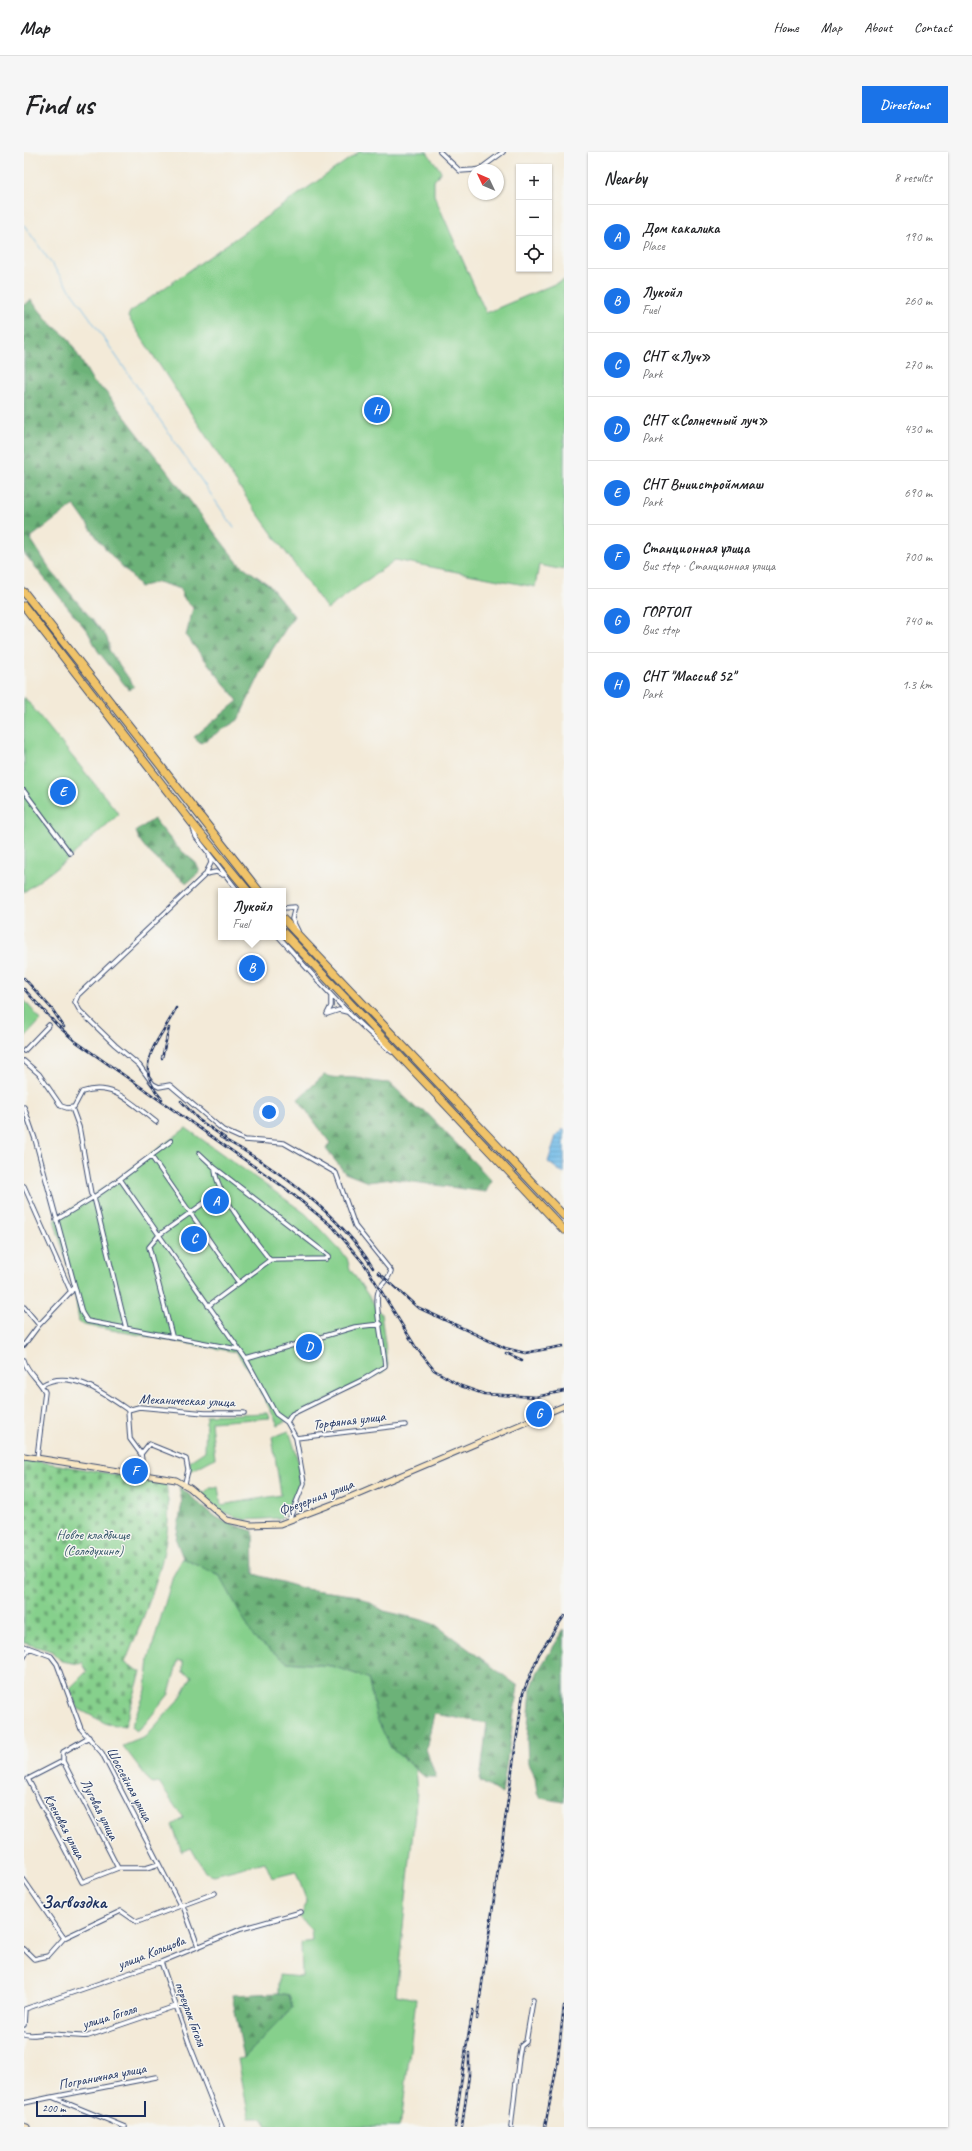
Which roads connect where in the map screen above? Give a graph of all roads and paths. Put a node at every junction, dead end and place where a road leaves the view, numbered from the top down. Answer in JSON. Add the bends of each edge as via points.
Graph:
{"nodes":[{"id":1,"x":440,"y":152,"type":"edge"},
{"id":2,"x":503,"y":152,"type":"edge"},
{"id":3,"x":487,"y":164,"type":"edge"},
{"id":4,"x":468,"y":170,"type":"edge"},
{"id":5,"x":24,"y":592,"type":"edge"},
{"id":6,"x":24,"y":606,"type":"edge"},
{"id":7,"x":24,"y":791,"type":"edge"},
{"id":8,"x":192,"y":823,"type":"junction"},
{"id":9,"x":70,"y":853,"type":"dead end"},
{"id":10,"x":209,"y":854,"type":"junction"},
{"id":11,"x":205,"y":875,"type":"junction"},
{"id":12,"x":226,"y":876,"type":"junction"},
{"id":13,"x":236,"y":888,"type":"edge"},
{"id":14,"x":246,"y":888,"type":"edge"},
{"id":15,"x":256,"y":888,"type":"edge"},
{"id":16,"x":286,"y":908,"type":"edge"},
{"id":17,"x":286,"y":922,"type":"edge"},
{"id":18,"x":286,"y":935,"type":"edge"},
{"id":19,"x":282,"y":940,"type":"edge"},
{"id":20,"x":308,"y":946,"type":"junction"},
{"id":21,"x":331,"y":995,"type":"junction"},
{"id":22,"x":347,"y":1012,"type":"junction"},
{"id":23,"x":49,"y":1025,"type":"dead end"},
{"id":24,"x":24,"y":1051,"type":"edge"},
{"id":25,"x":24,"y":1061,"type":"edge"},
{"id":26,"x":404,"y":1062,"type":"junction"},
{"id":27,"x":24,"y":1107,"type":"edge"},
{"id":28,"x":72,"y":1108,"type":"junction"},
{"id":29,"x":156,"y":1122,"type":"dead end"},
{"id":30,"x":171,"y":1141,"type":"dead end"},
{"id":31,"x":199,"y":1153,"type":"dead end"},
{"id":32,"x":151,"y":1156,"type":"junction"},
{"id":33,"x":215,"y":1168,"type":"junction"},
{"id":34,"x":120,"y":1179,"type":"junction"},
{"id":35,"x":24,"y":1186,"type":"edge"},
{"id":36,"x":221,"y":1191,"type":"junction"},
{"id":37,"x":94,"y":1197,"type":"junction"},
{"id":38,"x":190,"y":1213,"type":"junction"},
{"id":39,"x":564,"y":1216,"type":"edge"},
{"id":40,"x":56,"y":1220,"type":"junction"},
{"id":41,"x":564,"y":1230,"type":"edge"},
{"id":42,"x":159,"y":1235,"type":"junction"},
{"id":43,"x":270,"y":1260,"type":"junction"},
{"id":44,"x":239,"y":1283,"type":"junction"},
{"id":45,"x":76,"y":1287,"type":"junction"},
{"id":46,"x":71,"y":1292,"type":"junction"},
{"id":47,"x":24,"y":1306,"type":"edge"},
{"id":48,"x":208,"y":1306,"type":"junction"},
{"id":49,"x":381,"y":1324,"type":"junction"},
{"id":50,"x":39,"y":1326,"type":"junction"},
{"id":51,"x":126,"y":1328,"type":"junction"},
{"id":52,"x":172,"y":1336,"type":"junction"},
{"id":53,"x":24,"y":1345,"type":"edge"},
{"id":54,"x":237,"y":1350,"type":"junction"},
{"id":55,"x":246,"y":1359,"type":"junction"},
{"id":56,"x":24,"y":1360,"type":"edge"},
{"id":57,"x":42,"y":1385,"type":"junction"},
{"id":58,"x":564,"y":1406,"type":"edge"},
{"id":59,"x":128,"y":1410,"type":"junction"},
{"id":60,"x":244,"y":1413,"type":"dead end"},
{"id":61,"x":287,"y":1422,"type":"junction"},
{"id":62,"x":405,"y":1425,"type":"dead end"},
{"id":63,"x":296,"y":1438,"type":"junction"},
{"id":64,"x":141,"y":1454,"type":"junction"},
{"id":65,"x":24,"y":1456,"type":"edge"},
{"id":66,"x":37,"y":1458,"type":"junction"},
{"id":67,"x":144,"y":1474,"type":"junction"},
{"id":68,"x":185,"y":1483,"type":"junction"},
{"id":69,"x":289,"y":1522,"type":"junction"},
{"id":70,"x":24,"y":1646,"type":"edge"},
{"id":71,"x":28,"y":1648,"type":"junction"},
{"id":72,"x":24,"y":1657,"type":"edge"},
{"id":73,"x":89,"y":1737,"type":"junction"},
{"id":74,"x":63,"y":1761,"type":"junction"},
{"id":75,"x":159,"y":1864,"type":"junction"},
{"id":76,"x":118,"y":1868,"type":"junction"},
{"id":77,"x":24,"y":1880,"type":"edge"},
{"id":78,"x":215,"y":1893,"type":"dead end"},
{"id":79,"x":183,"y":1906,"type":"junction"},
{"id":80,"x":301,"y":1912,"type":"dead end"},
{"id":81,"x":64,"y":1938,"type":"junction"},
{"id":82,"x":198,"y":1946,"type":"junction"},
{"id":83,"x":24,"y":1948,"type":"edge"},
{"id":84,"x":161,"y":1962,"type":"junction"},
{"id":85,"x":533,"y":2000,"type":"dead end"},
{"id":86,"x":176,"y":2006,"type":"junction"},
{"id":87,"x":24,"y":2008,"type":"edge"},
{"id":88,"x":24,"y":2025,"type":"edge"},
{"id":89,"x":24,"y":2034,"type":"edge"},
{"id":90,"x":156,"y":2077,"type":"dead end"},
{"id":91,"x":52,"y":2097,"type":"junction"},
{"id":92,"x":24,"y":2103,"type":"edge"},
{"id":93,"x":125,"y":2127,"type":"edge"},
{"id":94,"x":222,"y":2127,"type":"edge"},
{"id":95,"x":511,"y":2127,"type":"edge"}],
"edges":[{"from":1,"to":4,"type":"street","via":[[460,171]]},
{"from":2,"to":3,"type":"street"},
{"from":5,"to":15,"type":"highway"},
{"from":6,"to":8,"type":"highway"},
{"from":7,"to":9,"type":"street"},
{"from":8,"to":10,"type":"street","via":[[196,837]]},
{"from":8,"to":14,"type":"highway"},
{"from":10,"to":11,"type":"street","via":[[211,863]]},
{"from":10,"to":12,"type":"street"},
{"from":11,"to":12,"type":"street","via":[[216,872]]},
{"from":11,"to":49,"type":"street","via":[[78,994],[75,1002],[80,1011],[139,1065],[153,1084],[159,1087],[170,1085],[222,1130],[259,1143],[284,1143],[336,1173],[355,1226],[391,1271],[387,1281],[378,1291],[377,1304]]},
{"from":12,"to":13,"type":"street"},
{"from":16,"to":20,"type":"street","via":[[295,907],[292,919]]},
{"from":17,"to":20,"type":"highway"},
{"from":18,"to":26,"type":"highway"},
{"from":19,"to":21,"type":"street"},
{"from":20,"to":39,"type":"highway"},
{"from":21,"to":22,"type":"street"},
{"from":21,"to":22,"type":"street","via":[[331,1006],[327,1014],[339,1010]]},
{"from":22,"to":26,"type":"street","via":[[369,1034]]},
{"from":23,"to":24,"type":"street"},
{"from":25,"to":28,"type":"street","via":[[39,1074],[61,1106]]},
{"from":26,"to":41,"type":"highway"},
{"from":27,"to":40,"type":"street"},
{"from":28,"to":29,"type":"street","via":[[78,1103],[82,1092],[106,1089],[118,1093]]},
{"from":28,"to":37,"type":"street","via":[[79,1127],[91,1194]]},
{"from":30,"to":32,"type":"street"},
{"from":31,"to":33,"type":"street"},
{"from":32,"to":34,"type":"street"},
{"from":32,"to":38,"type":"street"},
{"from":33,"to":36,"type":"street","via":[[215,1176]]},
{"from":33,"to":43,"type":"street","via":[[329,1256],[326,1259]]},
{"from":34,"to":37,"type":"street"},
{"from":34,"to":42,"type":"street"},
{"from":35,"to":46,"type":"street"},
{"from":36,"to":38,"type":"street"},
{"from":36,"to":43,"type":"street"},
{"from":37,"to":40,"type":"street"},
{"from":37,"to":51,"type":"street"},
{"from":38,"to":42,"type":"street"},
{"from":38,"to":44,"type":"street"},
{"from":40,"to":45,"type":"street"},
{"from":42,"to":48,"type":"street"},
{"from":42,"to":52,"type":"street","via":[[149,1247]]},
{"from":43,"to":44,"type":"street"},
{"from":44,"to":48,"type":"street"},
{"from":45,"to":46,"type":"street"},
{"from":45,"to":51,"type":"street","via":[[82,1313],[87,1321]]},
{"from":46,"to":50,"type":"street"},
{"from":47,"to":50,"type":"street"},
{"from":48,"to":54,"type":"street"},
{"from":49,"to":55,"type":"street","via":[[355,1327]]},
{"from":49,"to":61,"type":"street","via":[[384,1366],[364,1379],[292,1414]]},
{"from":50,"to":53,"type":"street"},
{"from":51,"to":52,"type":"street"},
{"from":52,"to":54,"type":"street"},
{"from":54,"to":55,"type":"street"},
{"from":55,"to":61,"type":"street","via":[[276,1414]]},
{"from":56,"to":57,"type":"street","via":[[30,1372]]},
{"from":57,"to":59,"type":"street","name":"Механическая улица","via":[[50,1380],[70,1380],[106,1395]]},
{"from":57,"to":66,"type":"street","via":[[45,1399]]},
{"from":58,"to":69,"type":"street","name":"Фрезерная улица"},
{"from":59,"to":60,"type":"street","name":"Механическая улица","via":[[139,1407],[204,1413]]},
{"from":59,"to":64,"type":"street","via":[[130,1439]]},
{"from":61,"to":63,"type":"street"},
{"from":62,"to":63,"type":"street","name":"Торфяная улица"},
{"from":63,"to":69,"type":"street","via":[[304,1482]]},
{"from":64,"to":67,"type":"street"},
{"from":64,"to":68,"type":"street","via":[[149,1444],[186,1459],[188,1470]]},
{"from":65,"to":66,"type":"street"},
{"from":66,"to":67,"type":"street"},
{"from":67,"to":68,"type":"street"},
{"from":68,"to":69,"type":"street","name":"Фрезерная улица","via":[[227,1520],[251,1526]]},
{"from":70,"to":71,"type":"street","name":"Шоссейная улица"},
{"from":71,"to":72,"type":"street"},
{"from":71,"to":73,"type":"street","name":"Шоссейная улица","via":[[51,1656],[57,1664],[81,1729]]},
{"from":73,"to":74,"type":"street","via":[[63,1752]]},
{"from":73,"to":75,"type":"street","name":"Шоссейная улица","via":[[102,1753]]},
{"from":74,"to":76,"type":"street","name":"Луговая улица"},
{"from":74,"to":76,"type":"street","name":"Кленовая улица","via":[[28,1779],[82,1882]]},
{"from":75,"to":76,"type":"street","via":[[146,1868]]},
{"from":75,"to":79,"type":"street","name":"Шоссейная улица","via":[[178,1903]]},
{"from":77,"to":81,"type":"street"},
{"from":78,"to":79,"type":"street"},
{"from":79,"to":81,"type":"street","via":[[137,1922],[121,1911]]},
{"from":79,"to":82,"type":"street","name":"Шоссейная улица"},
{"from":80,"to":82,"type":"street","name":"улица Кольцова","via":[[241,1929]]},
{"from":81,"to":83,"type":"street","via":[[48,1956],[34,1958]]},
{"from":82,"to":84,"type":"street","name":"улица Кольцова"},
{"from":84,"to":86,"type":"street","name":"переулок Гоголя"},
{"from":84,"to":87,"type":"street","name":"улица Кольцова"},
{"from":85,"to":95,"type":"street","via":[[526,2042],[521,2046],[519,2056]]},
{"from":86,"to":89,"type":"street","name":"улица Гоголя","via":[[88,2036]]},
{"from":86,"to":94,"type":"street","name":"переулок Гоголя"},
{"from":87,"to":88,"type":"street","name":"улица Кольцова"},
{"from":90,"to":91,"type":"street","name":"Пограничная улица"},
{"from":91,"to":92,"type":"street","name":"Пограничная улица"},
{"from":91,"to":93,"type":"street"}]}
